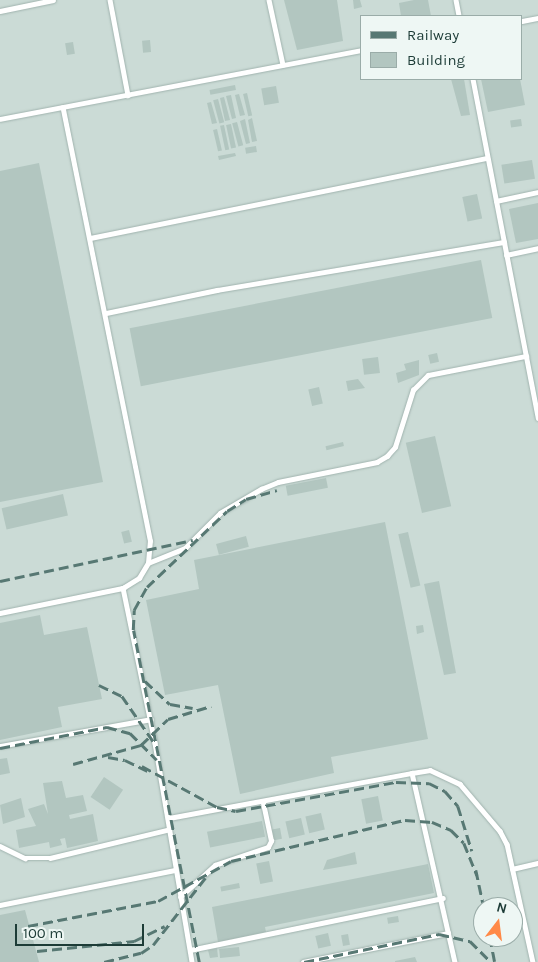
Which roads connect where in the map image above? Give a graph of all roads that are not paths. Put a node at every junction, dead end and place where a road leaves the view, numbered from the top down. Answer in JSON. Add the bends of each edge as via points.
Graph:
{"nodes":[{"id":1,"x":53,"y":0,"type":"edge"},
{"id":2,"x":110,"y":0,"type":"edge"},
{"id":3,"x":269,"y":0,"type":"edge"},
{"id":4,"x":456,"y":0,"type":"edge"},
{"id":5,"x":0,"y":11,"type":"edge"},
{"id":6,"x":459,"y":15,"type":"edge"},
{"id":7,"x":538,"y":18,"type":"edge"},
{"id":8,"x":523,"y":21,"type":"edge"},
{"id":9,"x":360,"y":50,"type":"edge"},
{"id":10,"x":283,"y":65,"type":"junction"},
{"id":11,"x":473,"y":80,"type":"edge"},
{"id":12,"x":128,"y":95,"type":"junction"},
{"id":13,"x":63,"y":108,"type":"junction"},
{"id":14,"x":0,"y":120,"type":"edge"},
{"id":15,"x":487,"y":158,"type":"junction"},
{"id":16,"x":538,"y":192,"type":"edge"},
{"id":17,"x":496,"y":201,"type":"junction"},
{"id":18,"x":90,"y":238,"type":"junction"},
{"id":19,"x":504,"y":242,"type":"junction"},
{"id":20,"x":538,"y":248,"type":"edge"},
{"id":21,"x":506,"y":255,"type":"junction"},
{"id":22,"x":106,"y":313,"type":"junction"},
{"id":23,"x":526,"y":356,"type":"junction"},
{"id":24,"x":538,"y":418,"type":"edge"},
{"id":25,"x":148,"y":563,"type":"junction"},
{"id":26,"x":123,"y":588,"type":"junction"},
{"id":27,"x":0,"y":613,"type":"edge"},
{"id":28,"x":151,"y":719,"type":"junction"},
{"id":29,"x":0,"y":746,"type":"edge"},
{"id":30,"x":412,"y":774,"type":"junction"},
{"id":31,"x":263,"y":802,"type":"junction"},
{"id":32,"x":169,"y":818,"type":"junction"},
{"id":33,"x":167,"y":830,"type":"junction"},
{"id":34,"x":0,"y":846,"type":"edge"},
{"id":35,"x":538,"y":863,"type":"edge"},
{"id":36,"x":512,"y":869,"type":"junction"},
{"id":37,"x":175,"y":870,"type":"junction"},
{"id":38,"x":180,"y":897,"type":"junction"},
{"id":39,"x":443,"y":898,"type":"junction"},
{"id":40,"x":0,"y":905,"type":"edge"},
{"id":41,"x":448,"y":933,"type":"junction"},
{"id":42,"x":190,"y":950,"type":"junction"},
{"id":43,"x":192,"y":962,"type":"edge"},
{"id":44,"x":303,"y":962,"type":"edge"},
{"id":45,"x":455,"y":962,"type":"edge"},
{"id":46,"x":533,"y":962,"type":"edge"}],
"edges":[{"from":1,"to":5,"type":"lane"},
{"from":2,"to":12,"type":"lane"},
{"from":3,"to":10,"type":"lane"},
{"from":4,"to":6,"type":"lane"},
{"from":7,"to":8,"type":"lane"},
{"from":9,"to":10,"type":"lane"},
{"from":10,"to":12,"type":"lane"},
{"from":11,"to":15,"type":"lane"},
{"from":12,"to":13,"type":"lane"},
{"from":13,"to":14,"type":"lane"},
{"from":13,"to":18,"type":"lane"},
{"from":15,"to":17,"type":"lane"},
{"from":15,"to":18,"type":"lane"},
{"from":16,"to":17,"type":"lane"},
{"from":17,"to":19,"type":"lane"},
{"from":18,"to":22,"type":"lane"},
{"from":19,"to":21,"type":"lane"},
{"from":19,"to":22,"type":"lane","via":[[217,290]]},
{"from":20,"to":21,"type":"lane"},
{"from":21,"to":23,"type":"lane"},
{"from":22,"to":25,"type":"lane","via":[[150,541]]},
{"from":23,"to":24,"type":"lane"},
{"from":23,"to":25,"type":"lane","via":[[428,375],[413,390],[395,447],[387,456],[377,462],[261,489],[220,514],[185,548]]},
{"from":25,"to":26,"type":"lane","via":[[139,578]]},
{"from":26,"to":27,"type":"lane"},
{"from":26,"to":28,"type":"lane"},
{"from":28,"to":29,"type":"lane"},
{"from":28,"to":32,"type":"lane"},
{"from":30,"to":31,"type":"lane"},
{"from":30,"to":36,"type":"lane","via":[[430,770],[460,784],[500,831]]},
{"from":30,"to":39,"type":"lane"},
{"from":31,"to":32,"type":"lane"},
{"from":31,"to":38,"type":"lane","via":[[271,841],[268,846],[215,865]]},
{"from":32,"to":33,"type":"lane"},
{"from":33,"to":34,"type":"lane","via":[[50,858],[25,858]]},
{"from":33,"to":37,"type":"lane"},
{"from":35,"to":36,"type":"lane"},
{"from":36,"to":46,"type":"lane"},
{"from":37,"to":38,"type":"lane"},
{"from":37,"to":40,"type":"lane"},
{"from":38,"to":42,"type":"lane"},
{"from":39,"to":41,"type":"lane"},
{"from":39,"to":42,"type":"lane"},
{"from":41,"to":44,"type":"lane"},
{"from":41,"to":45,"type":"lane"},
{"from":42,"to":43,"type":"lane"}]}
